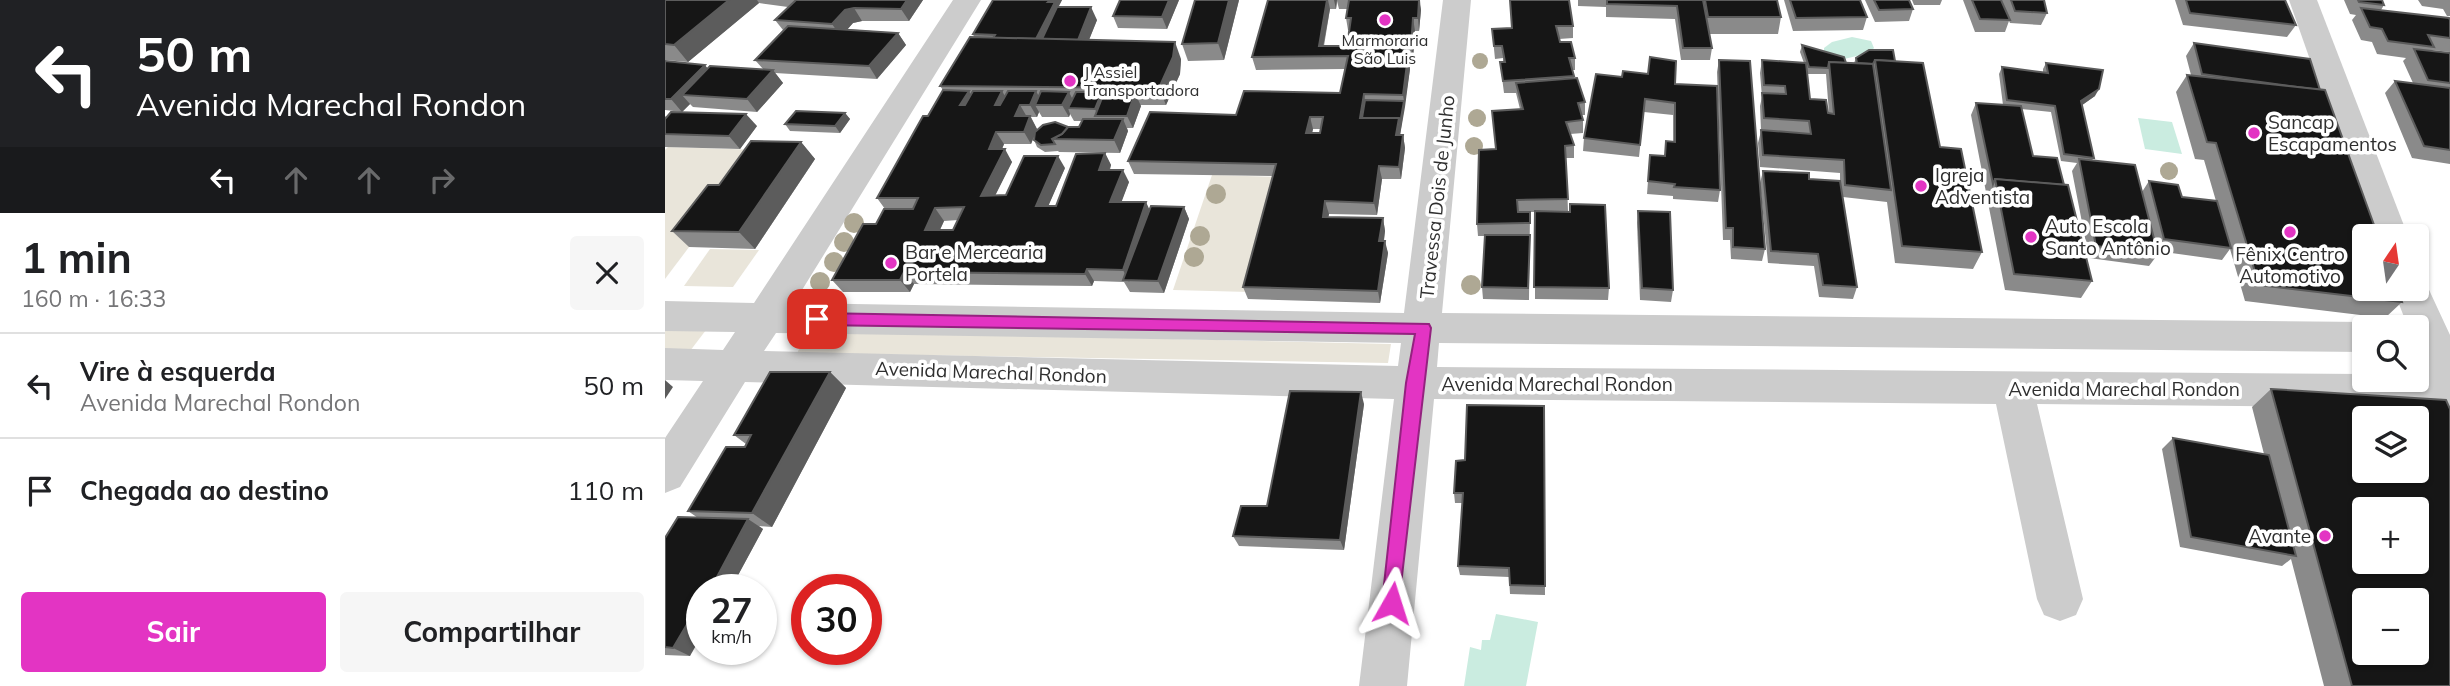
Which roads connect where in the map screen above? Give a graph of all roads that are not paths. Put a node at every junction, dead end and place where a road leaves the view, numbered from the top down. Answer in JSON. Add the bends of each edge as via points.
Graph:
{"nodes":[{"id":1,"x":967,"y":0,"type":"edge"},
{"id":2,"x":1457,"y":0,"type":"edge"},
{"id":3,"x":2303,"y":0,"type":"edge"},
{"id":4,"x":2386,"y":224,"type":"edge"},
{"id":5,"x":2416,"y":301,"type":"edge"},
{"id":6,"x":665,"y":316,"type":"edge"},
{"id":7,"x":762,"y":318,"type":"junction"},
{"id":8,"x":1423,"y":328,"type":"junction"},
{"id":9,"x":2352,"y":337,"type":"edge"},
{"id":10,"x":2432,"y":338,"type":"edge"},
{"id":11,"x":665,"y":364,"type":"edge"},
{"id":12,"x":732,"y":365,"type":"junction"},
{"id":13,"x":2450,"y":380,"type":"edge"},
{"id":14,"x":1415,"y":383,"type":"junction"},
{"id":15,"x":2013,"y":388,"type":"junction"},
{"id":16,"x":2450,"y":391,"type":"edge"},
{"id":17,"x":665,"y":474,"type":"edge"},
{"id":18,"x":2060,"y":599,"type":"dead end"},
{"id":19,"x":1383,"y":686,"type":"edge"}],
"edges":[{"from":1,"to":7,"type":"street"},
{"from":2,"to":8,"type":"street","name":"Travessa Dois de Junho"},
{"from":3,"to":4,"type":"street"},
{"from":5,"to":10,"type":"street"},
{"from":6,"to":7,"type":"street"},
{"from":7,"to":8,"type":"street"},
{"from":7,"to":12,"type":"street"},
{"from":8,"to":9,"type":"street"},
{"from":8,"to":14,"type":"street","name":"Travessa Dois de Junho"},
{"from":10,"to":13,"type":"street"},
{"from":11,"to":12,"type":"street","name":"Avenida Marechal Rondon"},
{"from":12,"to":14,"type":"street","name":"Avenida Marechal Rondon"},
{"from":12,"to":17,"type":"street"},
{"from":14,"to":15,"type":"street","name":"Avenida Marechal Rondon"},
{"from":14,"to":19,"type":"street","name":"Travessa Dois de Junho"},
{"from":15,"to":16,"type":"street","name":"Avenida Marechal Rondon"},
{"from":15,"to":18,"type":"street"}]}
